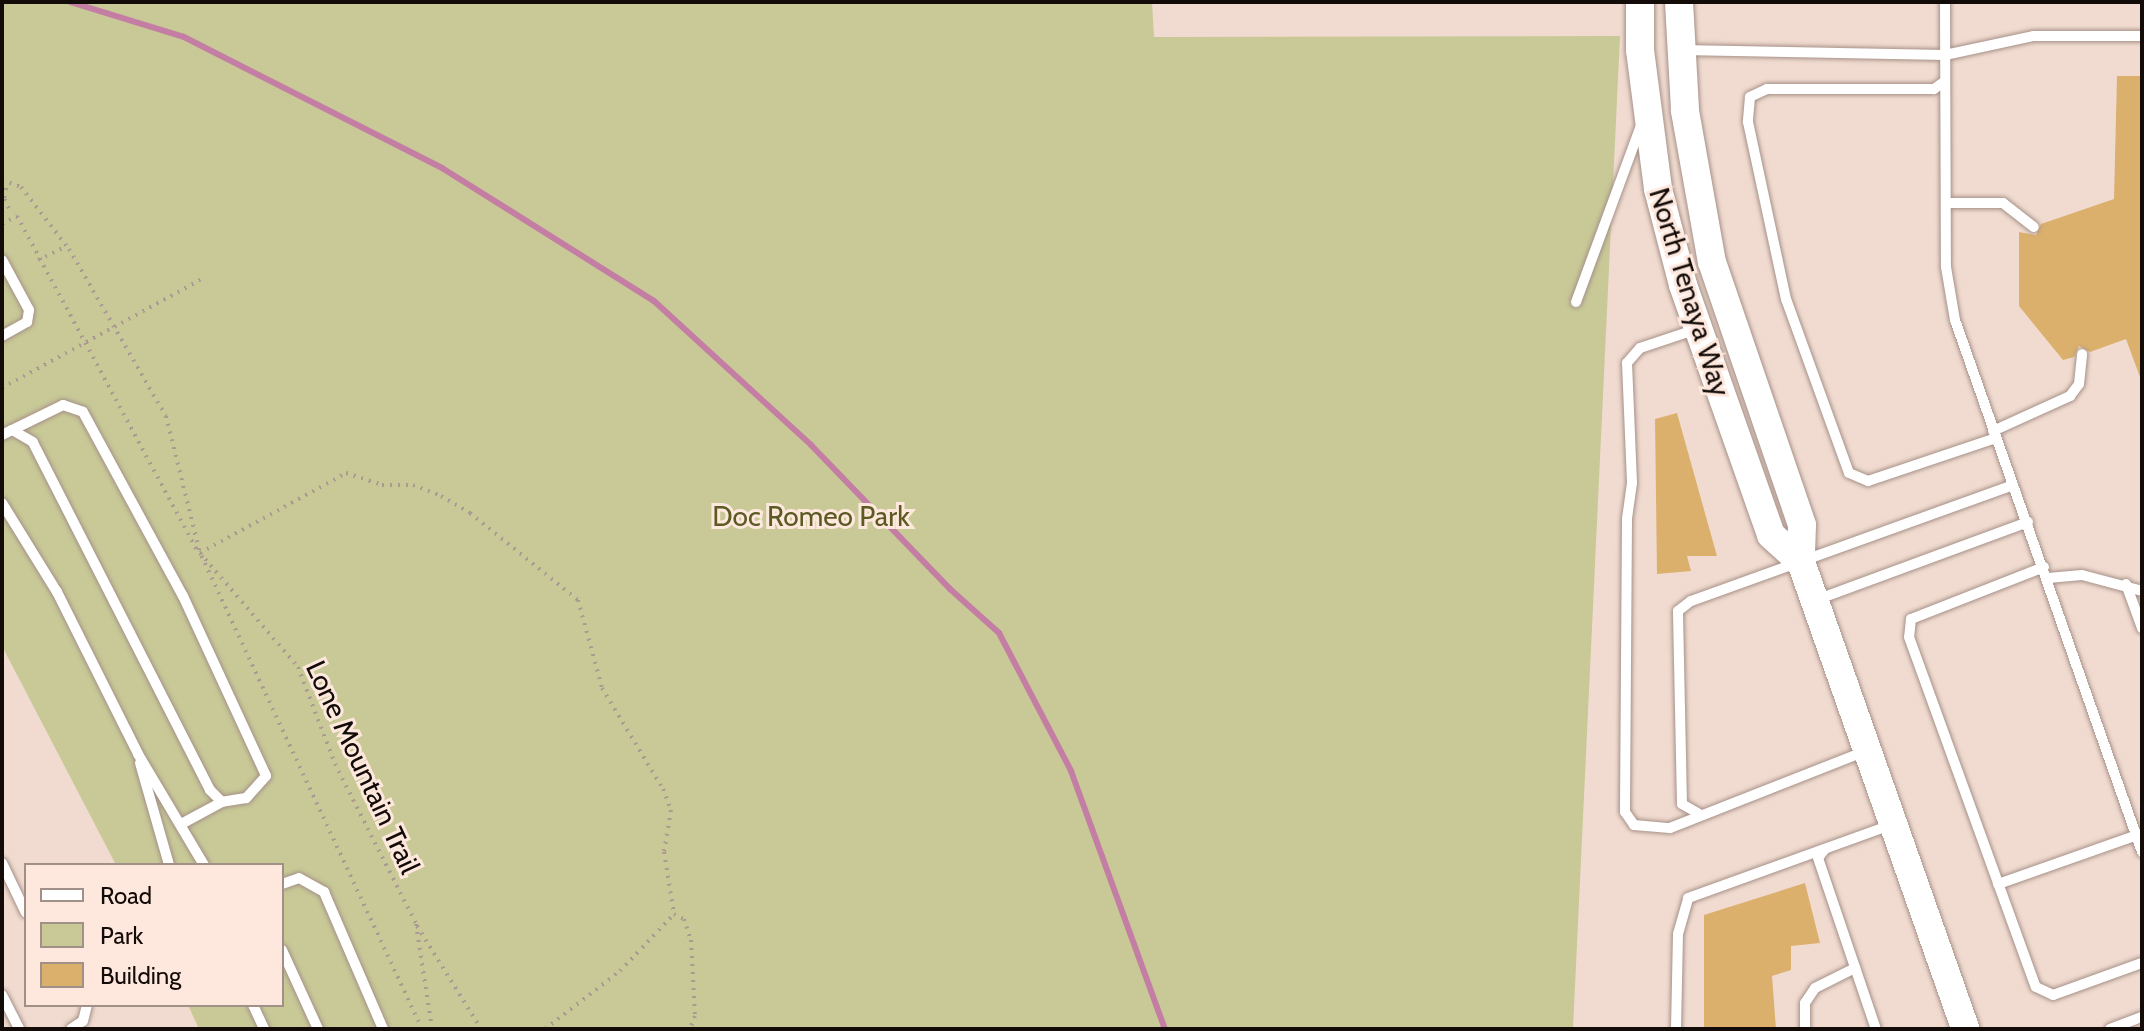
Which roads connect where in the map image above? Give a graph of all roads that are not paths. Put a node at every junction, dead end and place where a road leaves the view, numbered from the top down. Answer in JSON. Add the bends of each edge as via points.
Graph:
{"nodes":[{"id":1,"x":1640,"y":2,"type":"edge"},
{"id":2,"x":1679,"y":2,"type":"edge"},
{"id":3,"x":1945,"y":2,"type":"edge"},
{"id":4,"x":2142,"y":36,"type":"edge"},
{"id":5,"x":1679,"y":50,"type":"junction"},
{"id":6,"x":1945,"y":55,"type":"junction"},
{"id":7,"x":1945,"y":81,"type":"junction"},
{"id":8,"x":1646,"y":112,"type":"junction"},
{"id":9,"x":1946,"y":203,"type":"junction"},
{"id":10,"x":2034,"y":227,"type":"dead end"},
{"id":11,"x":2,"y":260,"type":"edge"},
{"id":12,"x":1576,"y":302,"type":"dead end"},
{"id":13,"x":1697,"y":329,"type":"junction"},
{"id":14,"x":2,"y":336,"type":"edge"},
{"id":15,"x":2082,"y":354,"type":"dead end"},
{"id":16,"x":7,"y":433,"type":"edge"},
{"id":17,"x":1995,"y":435,"type":"junction"},
{"id":18,"x":2013,"y":485,"type":"junction"},
{"id":19,"x":2,"y":503,"type":"edge"},
{"id":20,"x":2028,"y":522,"type":"junction"},
{"id":21,"x":1801,"y":562,"type":"junction"},
{"id":22,"x":2046,"y":573,"type":"junction"},
{"id":23,"x":2126,"y":584,"type":"junction"},
{"id":24,"x":2142,"y":591,"type":"edge"},
{"id":25,"x":1814,"y":600,"type":"junction"},
{"id":26,"x":2142,"y":628,"type":"edge"},
{"id":27,"x":1865,"y":751,"type":"junction"},
{"id":28,"x":138,"y":754,"type":"junction"},
{"id":29,"x":222,"y":802,"type":"junction"},
{"id":30,"x":1701,"y":816,"type":"junction"},
{"id":31,"x":183,"y":823,"type":"junction"},
{"id":32,"x":1891,"y":825,"type":"junction"},
{"id":33,"x":2140,"y":835,"type":"edge"},
{"id":34,"x":1825,"y":849,"type":"junction"},
{"id":35,"x":2142,"y":852,"type":"edge"},
{"id":36,"x":168,"y":863,"type":"edge"},
{"id":37,"x":203,"y":863,"type":"edge"},
{"id":38,"x":5,"y":868,"type":"edge"},
{"id":39,"x":284,"y":883,"type":"edge"},
{"id":40,"x":1998,"y":884,"type":"junction"},
{"id":41,"x":2,"y":885,"type":"edge"},
{"id":42,"x":24,"y":909,"type":"edge"},
{"id":43,"x":284,"y":954,"type":"edge"},
{"id":44,"x":2142,"y":963,"type":"edge"},
{"id":45,"x":1855,"y":968,"type":"junction"},
{"id":46,"x":2,"y":995,"type":"edge"},
{"id":47,"x":86,"y":1007,"type":"edge"},
{"id":48,"x":254,"y":1007,"type":"edge"},
{"id":49,"x":2142,"y":1017,"type":"edge"},
{"id":50,"x":19,"y":1029,"type":"edge"},
{"id":51,"x":71,"y":1029,"type":"edge"},
{"id":52,"x":264,"y":1029,"type":"edge"},
{"id":53,"x":318,"y":1029,"type":"edge"},
{"id":54,"x":383,"y":1029,"type":"edge"},
{"id":55,"x":1676,"y":1029,"type":"edge"},
{"id":56,"x":1805,"y":1029,"type":"edge"},
{"id":57,"x":1876,"y":1029,"type":"edge"},
{"id":58,"x":1965,"y":1029,"type":"edge"},
{"id":59,"x":2110,"y":1029,"type":"edge"}],
"edges":[{"from":1,"to":8,"type":"main road","name":"North Tenaya Way"},
{"from":2,"to":5,"type":"main road","name":"North Tenaya Way"},
{"from":3,"to":6,"type":"lane"},
{"from":4,"to":6,"type":"lane","via":[[2034,36]]},
{"from":5,"to":6,"type":"lane"},
{"from":5,"to":21,"type":"main road","name":"North Tenaya Way","via":[[1703,225],[1736,338],[1802,525]]},
{"from":6,"to":7,"type":"lane"},
{"from":7,"to":9,"type":"lane"},
{"from":7,"to":17,"type":"lane","via":[[1934,89],[1767,89],[1750,97],[1748,122],[1786,299],[1849,473],[1868,481]]},
{"from":8,"to":12,"type":"lane"},
{"from":8,"to":13,"type":"main road","name":"North Tenaya Way","via":[[1658,189]]},
{"from":9,"to":10,"type":"lane","via":[[2003,203]]},
{"from":9,"to":17,"type":"lane","via":[[1946,274],[1955,320]]},
{"from":11,"to":14,"type":"lane","via":[[29,310],[27,322]]},
{"from":13,"to":21,"type":"main road","name":"North Tenaya Way","via":[[1771,535]]},
{"from":13,"to":30,"type":"lane","via":[[1640,348],[1627,363],[1632,483],[1627,519],[1625,812],[1634,825],[1670,828]]},
{"from":15,"to":17,"type":"lane","via":[[2079,384],[2070,396]]},
{"from":16,"to":29,"type":"lane","via":[[33,442],[210,790]]},
{"from":16,"to":29,"type":"lane","via":[[63,405],[83,412],[183,596],[266,776],[246,798]]},
{"from":17,"to":18,"type":"lane"},
{"from":18,"to":20,"type":"lane"},
{"from":18,"to":21,"type":"lane"},
{"from":19,"to":28,"type":"lane","via":[[67,611]]},
{"from":20,"to":22,"type":"lane"},
{"from":20,"to":25,"type":"lane"},
{"from":21,"to":25,"type":"main road","name":"North Tenaya Way"},
{"from":21,"to":30,"type":"lane","via":[[1691,601],[1678,611],[1682,804]]},
{"from":22,"to":23,"type":"lane"},
{"from":22,"to":33,"type":"lane"},
{"from":22,"to":40,"type":"lane","via":[[1911,619],[1908,628]]},
{"from":23,"to":24,"type":"lane"},
{"from":23,"to":26,"type":"lane"},
{"from":25,"to":27,"type":"main road","name":"North Tenaya Way"},
{"from":27,"to":30,"type":"lane"},
{"from":27,"to":32,"type":"main road","name":"North Tenaya Way"},
{"from":28,"to":31,"type":"lane"},
{"from":28,"to":36,"type":"lane"},
{"from":29,"to":31,"type":"lane"},
{"from":31,"to":37,"type":"lane"},
{"from":32,"to":34,"type":"lane"},
{"from":32,"to":58,"type":"main road","name":"North Tenaya Way"},
{"from":33,"to":35,"type":"lane"},
{"from":33,"to":40,"type":"lane"},
{"from":34,"to":45,"type":"lane","via":[[1818,858]]},
{"from":34,"to":55,"type":"lane","via":[[1688,898],[1678,934]]},
{"from":38,"to":41,"type":"lane"},
{"from":38,"to":42,"type":"lane"},
{"from":39,"to":54,"type":"lane","via":[[299,878],[324,892]]},
{"from":40,"to":44,"type":"lane","via":[[2036,987],[2044,994]]},
{"from":43,"to":53,"type":"lane"},
{"from":45,"to":56,"type":"lane","via":[[1815,988],[1805,1003]]},
{"from":45,"to":57,"type":"lane"},
{"from":46,"to":50,"type":"lane"},
{"from":47,"to":51,"type":"lane","via":[[83,1021]]},
{"from":48,"to":52,"type":"lane"},
{"from":49,"to":59,"type":"lane"}]}
